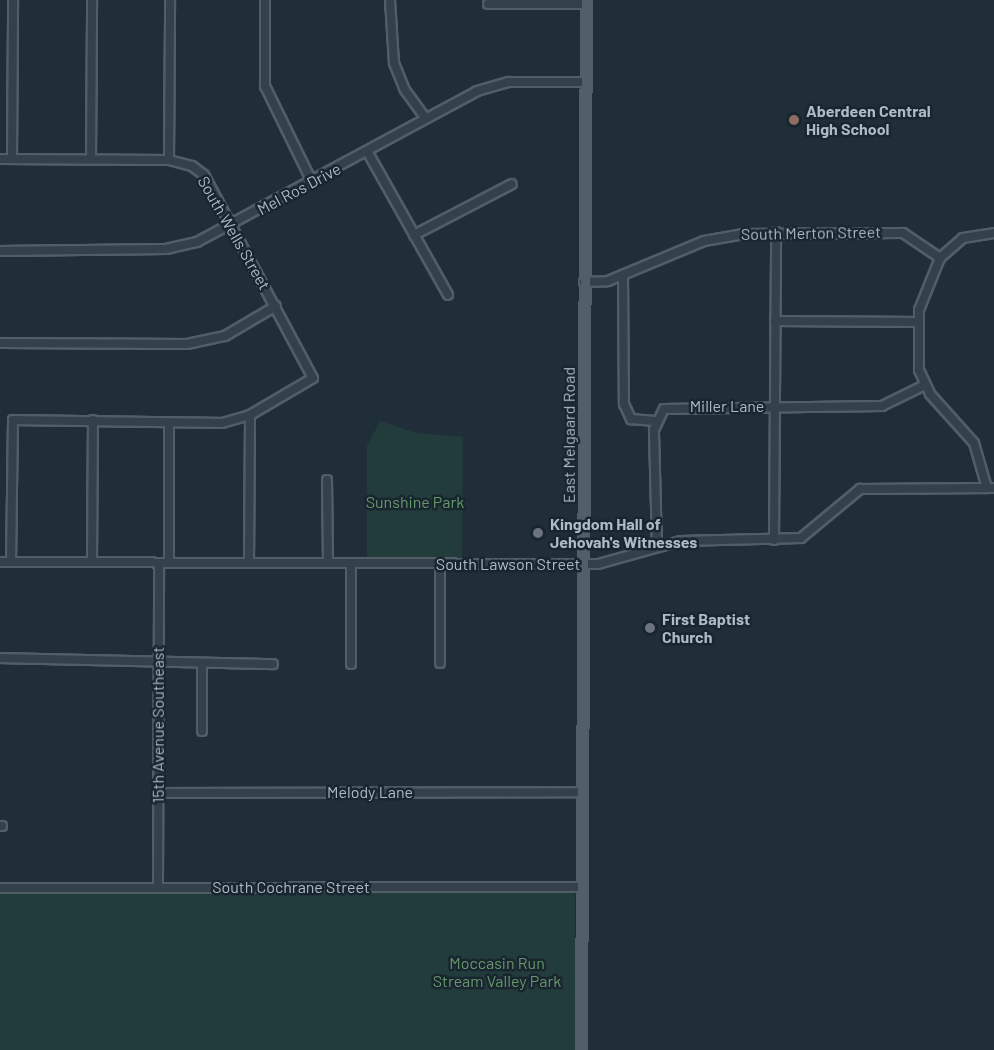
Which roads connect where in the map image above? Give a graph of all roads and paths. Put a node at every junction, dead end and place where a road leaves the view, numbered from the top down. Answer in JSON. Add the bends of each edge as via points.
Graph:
{"nodes":[{"id":1,"x":13,"y":0,"type":"edge"},
{"id":2,"x":92,"y":0,"type":"edge"},
{"id":3,"x":170,"y":0,"type":"edge"},
{"id":4,"x":265,"y":0,"type":"edge"},
{"id":5,"x":390,"y":0,"type":"edge"},
{"id":6,"x":586,"y":2,"type":"edge"},
{"id":7,"x":488,"y":4,"type":"dead end"},
{"id":8,"x":585,"y":82,"type":"junction"},
{"id":9,"x":425,"y":118,"type":"junction"},
{"id":10,"x":367,"y":151,"type":"junction"},
{"id":11,"x":0,"y":159,"type":"edge"},
{"id":12,"x":12,"y":159,"type":"junction"},
{"id":13,"x":92,"y":159,"type":"junction"},
{"id":14,"x":169,"y":160,"type":"junction"},
{"id":15,"x":312,"y":183,"type":"junction"},
{"id":16,"x":512,"y":184,"type":"dead end"},
{"id":17,"x":231,"y":225,"type":"junction"},
{"id":18,"x":776,"y":232,"type":"junction"},
{"id":19,"x":994,"y":232,"type":"edge"},
{"id":20,"x":414,"y":235,"type":"junction"},
{"id":21,"x":0,"y":251,"type":"edge"},
{"id":22,"x":940,"y":258,"type":"junction"},
{"id":23,"x":623,"y":274,"type":"junction"},
{"id":24,"x":584,"y":282,"type":"junction"},
{"id":25,"x":447,"y":295,"type":"dead end"},
{"id":26,"x":276,"y":306,"type":"junction"},
{"id":27,"x":775,"y":321,"type":"junction"},
{"id":28,"x":918,"y":322,"type":"junction"},
{"id":29,"x":0,"y":344,"type":"edge"},
{"id":30,"x":925,"y":385,"type":"junction"},
{"id":31,"x":775,"y":406,"type":"junction"},
{"id":32,"x":250,"y":415,"type":"junction"},
{"id":33,"x":93,"y":420,"type":"junction"},
{"id":34,"x":655,"y":421,"type":"junction"},
{"id":35,"x":169,"y":423,"type":"junction"},
{"id":36,"x":327,"y":480,"type":"dead end"},
{"id":37,"x":991,"y":488,"type":"edge"},
{"id":38,"x":774,"y":540,"type":"junction"},
{"id":39,"x":657,"y":547,"type":"junction"},
{"id":40,"x":0,"y":562,"type":"edge"},
{"id":41,"x":11,"y":562,"type":"junction"},
{"id":42,"x":92,"y":562,"type":"junction"},
{"id":43,"x":159,"y":563,"type":"junction"},
{"id":44,"x":170,"y":563,"type":"junction"},
{"id":45,"x":249,"y":563,"type":"junction"},
{"id":46,"x":328,"y":563,"type":"junction"},
{"id":47,"x":351,"y":563,"type":"junction"},
{"id":48,"x":440,"y":563,"type":"junction"},
{"id":49,"x":583,"y":564,"type":"junction"},
{"id":50,"x":0,"y":658,"type":"edge"},
{"id":51,"x":158,"y":659,"type":"junction"},
{"id":52,"x":351,"y":663,"type":"dead end"},
{"id":53,"x":440,"y":663,"type":"dead end"},
{"id":54,"x":202,"y":664,"type":"junction"},
{"id":55,"x":273,"y":664,"type":"dead end"},
{"id":56,"x":202,"y":731,"type":"dead end"},
{"id":57,"x":582,"y":792,"type":"junction"},
{"id":58,"x":158,"y":793,"type":"junction"},
{"id":59,"x":158,"y":887,"type":"junction"},
{"id":60,"x":582,"y":887,"type":"junction"},
{"id":61,"x":0,"y":888,"type":"edge"},
{"id":62,"x":581,"y":1050,"type":"edge"}],
"edges":[{"from":1,"to":12,"type":"street"},
{"from":2,"to":13,"type":"street"},
{"from":3,"to":14,"type":"street"},
{"from":4,"to":15,"type":"street","via":[[266,86]]},
{"from":5,"to":9,"type":"street","via":[[394,63],[405,90]]},
{"from":6,"to":7,"type":"street"},
{"from":6,"to":8,"type":"main road","name":"East Melgaard Road"},
{"from":8,"to":9,"type":"street","name":"Mel Ros Drive","via":[[493,85]]},
{"from":8,"to":24,"type":"main road","name":"East Melgaard Road"},
{"from":9,"to":10,"type":"street","name":"Mel Ros Drive"},
{"from":10,"to":15,"type":"street","name":"Mel Ros Drive"},
{"from":10,"to":20,"type":"street"},
{"from":11,"to":12,"type":"street","name":"South Wells Street"},
{"from":12,"to":13,"type":"street","name":"South Wells Street"},
{"from":13,"to":14,"type":"street","name":"South Wells Street"},
{"from":14,"to":17,"type":"street","name":"South Wells Street","via":[[204,176]]},
{"from":15,"to":17,"type":"street","name":"Mel Ros Drive"},
{"from":16,"to":20,"type":"street"},
{"from":17,"to":21,"type":"street","name":"Mel Ros Drive","via":[[197,242],[166,249]]},
{"from":17,"to":26,"type":"street","name":"South Wells Street"},
{"from":18,"to":22,"type":"street","name":"South Merton Street","via":[[903,233]]},
{"from":18,"to":23,"type":"street","name":"South Merton Street","via":[[704,241]]},
{"from":18,"to":27,"type":"street"},
{"from":19,"to":22,"type":"street","via":[[963,238]]},
{"from":20,"to":25,"type":"street"},
{"from":22,"to":28,"type":"street"},
{"from":23,"to":24,"type":"street","name":"South Merton Street"},
{"from":23,"to":34,"type":"street","via":[[624,404],[631,419]]},
{"from":24,"to":49,"type":"main road","name":"East Melgaard Road"},
{"from":26,"to":29,"type":"street","via":[[225,336],[187,344]]},
{"from":26,"to":32,"type":"street","name":"South Wells Street","via":[[313,378]]},
{"from":27,"to":28,"type":"street"},
{"from":27,"to":31,"type":"street"},
{"from":28,"to":30,"type":"street","via":[[919,370]]},
{"from":30,"to":31,"type":"street","name":"Miller Lane","via":[[891,405]]},
{"from":30,"to":37,"type":"street","via":[[974,442]]},
{"from":31,"to":34,"type":"street","name":"Miller Lane","via":[[673,406]]},
{"from":31,"to":38,"type":"street"},
{"from":32,"to":35,"type":"street","via":[[222,423]]},
{"from":32,"to":45,"type":"street"},
{"from":33,"to":35,"type":"street"},
{"from":33,"to":41,"type":"street","via":[[13,420]]},
{"from":33,"to":42,"type":"street"},
{"from":34,"to":39,"type":"street"},
{"from":35,"to":44,"type":"street"},
{"from":36,"to":46,"type":"street"},
{"from":37,"to":38,"type":"street","name":"South Lawson Street","via":[[860,489],[807,535]]},
{"from":38,"to":39,"type":"street","name":"South Lawson Street","via":[[699,540]]},
{"from":39,"to":49,"type":"street","name":"South Lawson Street","via":[[610,563]]},
{"from":40,"to":41,"type":"street","name":"South Lawson Street"},
{"from":41,"to":42,"type":"street","name":"South Lawson Street"},
{"from":42,"to":43,"type":"street","name":"South Lawson Street"},
{"from":43,"to":44,"type":"street","name":"South Lawson Street"},
{"from":43,"to":51,"type":"street","name":"15th Avenue Southeast"},
{"from":44,"to":45,"type":"street","name":"South Lawson Street"},
{"from":45,"to":46,"type":"street","name":"South Lawson Street"},
{"from":46,"to":47,"type":"street","name":"South Lawson Street"},
{"from":47,"to":48,"type":"street","name":"South Lawson Street"},
{"from":47,"to":52,"type":"street"},
{"from":48,"to":49,"type":"street","name":"South Lawson Street"},
{"from":48,"to":53,"type":"street"},
{"from":49,"to":57,"type":"main road","name":"East Melgaard Road"},
{"from":50,"to":51,"type":"street"},
{"from":51,"to":54,"type":"street"},
{"from":51,"to":58,"type":"street","name":"15th Avenue Southeast"},
{"from":54,"to":55,"type":"street"},
{"from":54,"to":56,"type":"street"},
{"from":57,"to":58,"type":"street","name":"Melody Lane"},
{"from":57,"to":60,"type":"main road","name":"East Melgaard Road"},
{"from":58,"to":59,"type":"street","name":"15th Avenue Southeast"},
{"from":59,"to":60,"type":"street","name":"South Cochrane Street"},
{"from":59,"to":61,"type":"street","name":"South Cochrane Street"},
{"from":60,"to":62,"type":"main road","name":"East Melgaard Road"}]}
